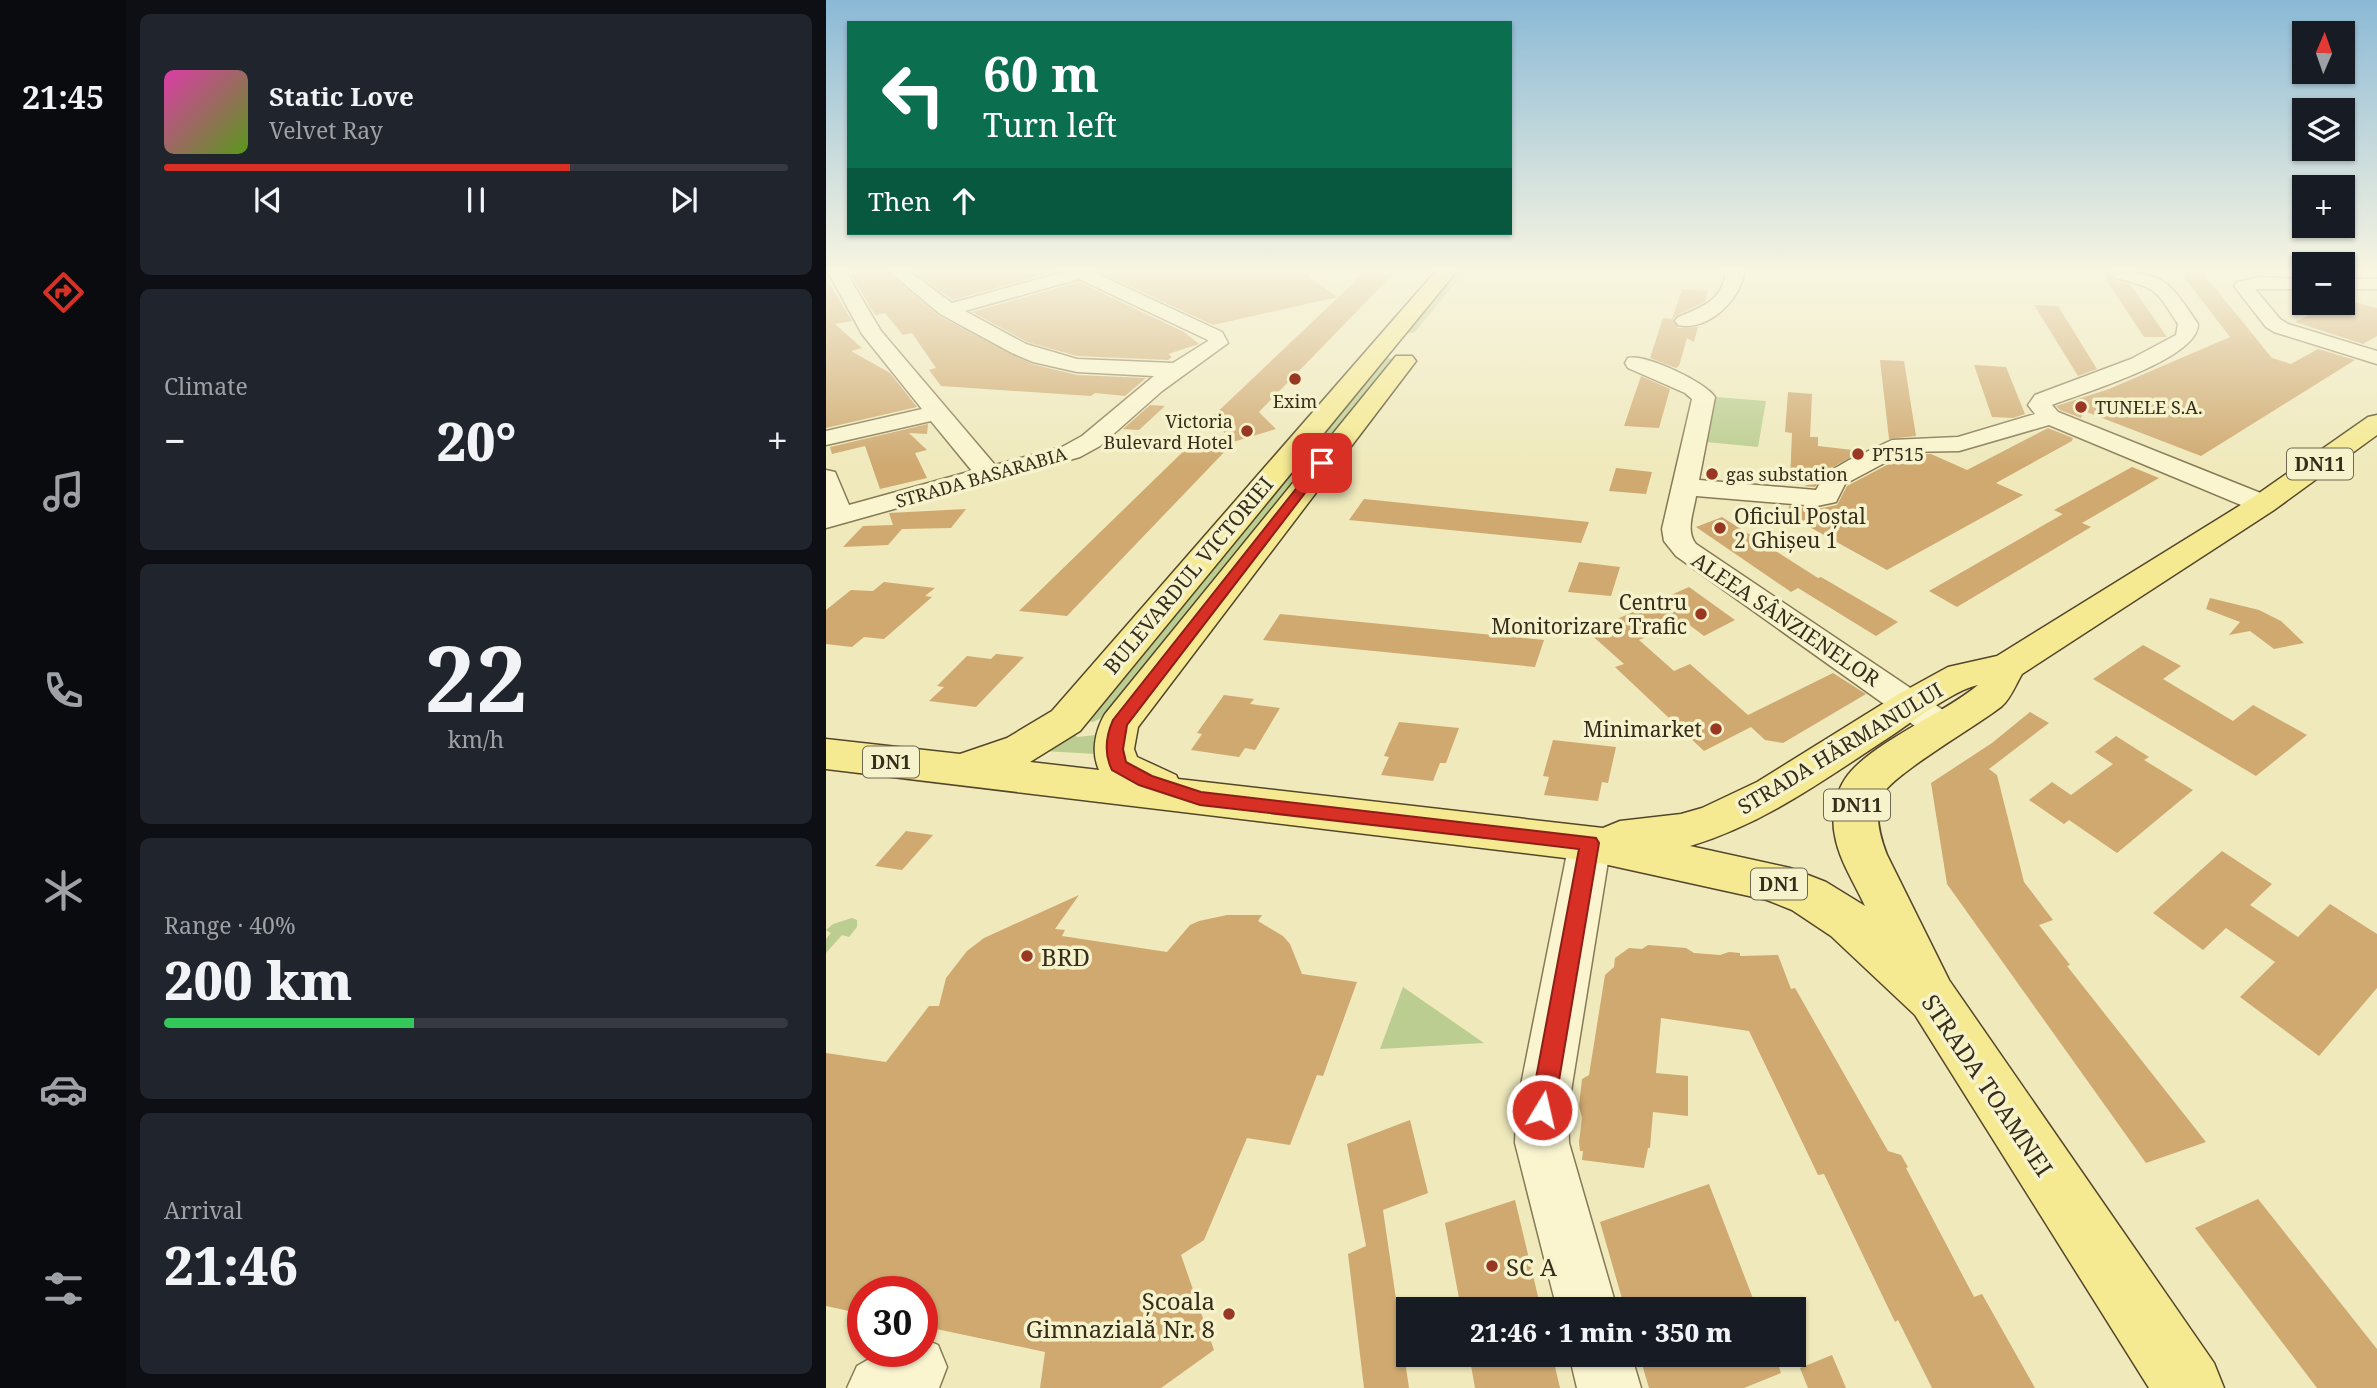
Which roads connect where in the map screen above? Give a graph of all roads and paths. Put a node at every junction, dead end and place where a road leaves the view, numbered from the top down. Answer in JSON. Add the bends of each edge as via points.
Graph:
{"nodes":[{"id":1,"x":874,"y":337,"type":"edge"},
{"id":2,"x":1001,"y":337,"type":"edge"},
{"id":3,"x":1216,"y":337,"type":"edge"},
{"id":4,"x":1406,"y":337,"type":"edge"},
{"id":5,"x":1408,"y":337,"type":"edge"},
{"id":6,"x":2183,"y":337,"type":"edge"},
{"id":7,"x":2309,"y":337,"type":"edge"},
{"id":8,"x":1402,"y":343,"type":"junction"},
{"id":9,"x":2377,"y":358,"type":"edge"},
{"id":10,"x":1636,"y":363,"type":"dead end"},
{"id":11,"x":1176,"y":370,"type":"junction"},
{"id":12,"x":937,"y":412,"type":"junction"},
{"id":13,"x":2050,"y":417,"type":"junction"},
{"id":14,"x":2377,"y":423,"type":"edge"},
{"id":15,"x":826,"y":438,"type":"edge"},
{"id":16,"x":985,"y":470,"type":"dead end"},
{"id":17,"x":826,"y":478,"type":"edge"},
{"id":18,"x":1684,"y":487,"type":"junction"},
{"id":19,"x":2263,"y":504,"type":"junction"},
{"id":20,"x":833,"y":519,"type":"edge"},
{"id":21,"x":1926,"y":716,"type":"junction"},
{"id":22,"x":1066,"y":721,"type":"junction"},
{"id":23,"x":1119,"y":724,"type":"junction"},
{"id":24,"x":826,"y":754,"type":"edge"},
{"id":25,"x":956,"y":770,"type":"junction"},
{"id":26,"x":1200,"y":799,"type":"junction"},
{"id":27,"x":1590,"y":843,"type":"junction"},
{"id":28,"x":1933,"y":998,"type":"junction"},
{"id":29,"x":1584,"y":1297,"type":"edge"},
{"id":30,"x":1603,"y":1367,"type":"edge"},
{"id":31,"x":1609,"y":1388,"type":"edge"},
{"id":32,"x":2189,"y":1388,"type":"edge"}],
"edges":[{"from":1,"to":12,"type":"street"},
{"from":2,"to":11,"type":"street","via":[[1044,358],[1089,366]]},
{"from":3,"to":11,"type":"street","name":"STRADA BASARABIA","via":[[1219,341],[1215,345]]},
{"from":4,"to":8,"type":"main road","name":"BULEVARDUL VICTORIEI"},
{"from":5,"to":8,"type":"main road","name":"BULEVARDUL VICTORIEI"},
{"from":6,"to":13,"type":"street","via":[[2129,366],[2043,400],[2041,409]]},
{"from":7,"to":9,"type":"street"},
{"from":8,"to":22,"type":"main road","name":"BULEVARDUL VICTORIEI"},
{"from":8,"to":23,"type":"main road","name":"BULEVARDUL VICTORIEI"},
{"from":10,"to":18,"type":"street","name":"ALEEA SÂNZIENELOR","via":[[1704,397]]},
{"from":11,"to":20,"type":"street","name":"STRADA BASARABIA","via":[[1091,441],[1071,452]]},
{"from":12,"to":15,"type":"street"},
{"from":12,"to":16,"type":"street"},
{"from":13,"to":18,"type":"street","via":[[1959,444],[1901,445],[1834,480],[1826,496],[1817,498]]},
{"from":13,"to":19,"type":"street"},
{"from":14,"to":19,"type":"main road","name":"STRADA HĂRMANULUI","number":"DN11"},
{"from":17,"to":20,"type":"street"},
{"from":18,"to":21,"type":"street","name":"ALEEA SÂNZIENELOR","via":[[1676,529],[1685,550]]},
{"from":19,"to":21,"type":"main road","name":"STRADA HĂRMANULUI","number":"DN11","via":[[2008,666],[1992,695]]},
{"from":21,"to":27,"type":"main road","name":"STRADA HĂRMANULUI","number":"DN11","via":[[1714,821],[1681,831]]},
{"from":21,"to":28,"type":"main road","name":"STRADA HĂRMANULUI","number":"DN11","via":[[1887,765],[1862,787],[1856,810],[1857,836],[1864,855]]},
{"from":22,"to":23,"type":"main road","via":[[1079,733],[1092,734]]},
{"from":22,"to":25,"type":"main road","name":"BULEVARDUL VICTORIEI","via":[[999,760]]},
{"from":23,"to":26,"type":"main road","via":[[1114,749],[1118,765],[1145,780]]},
{"from":24,"to":25,"type":"main road","number":"DN1"},
{"from":25,"to":26,"type":"main road","number":"DN1"},
{"from":26,"to":27,"type":"main road","number":"DN1"},
{"from":27,"to":28,"type":"main road","name":"STRADA TOAMNEI","number":"DN1","via":[[1773,882],[1809,896],[1848,921]]},
{"from":27,"to":29,"type":"street","via":[[1542,1110],[1542,1143]]},
{"from":28,"to":32,"type":"main road","name":"STRADA TOAMNEI","number":"DN1"},
{"from":30,"to":31,"type":"street"}]}
